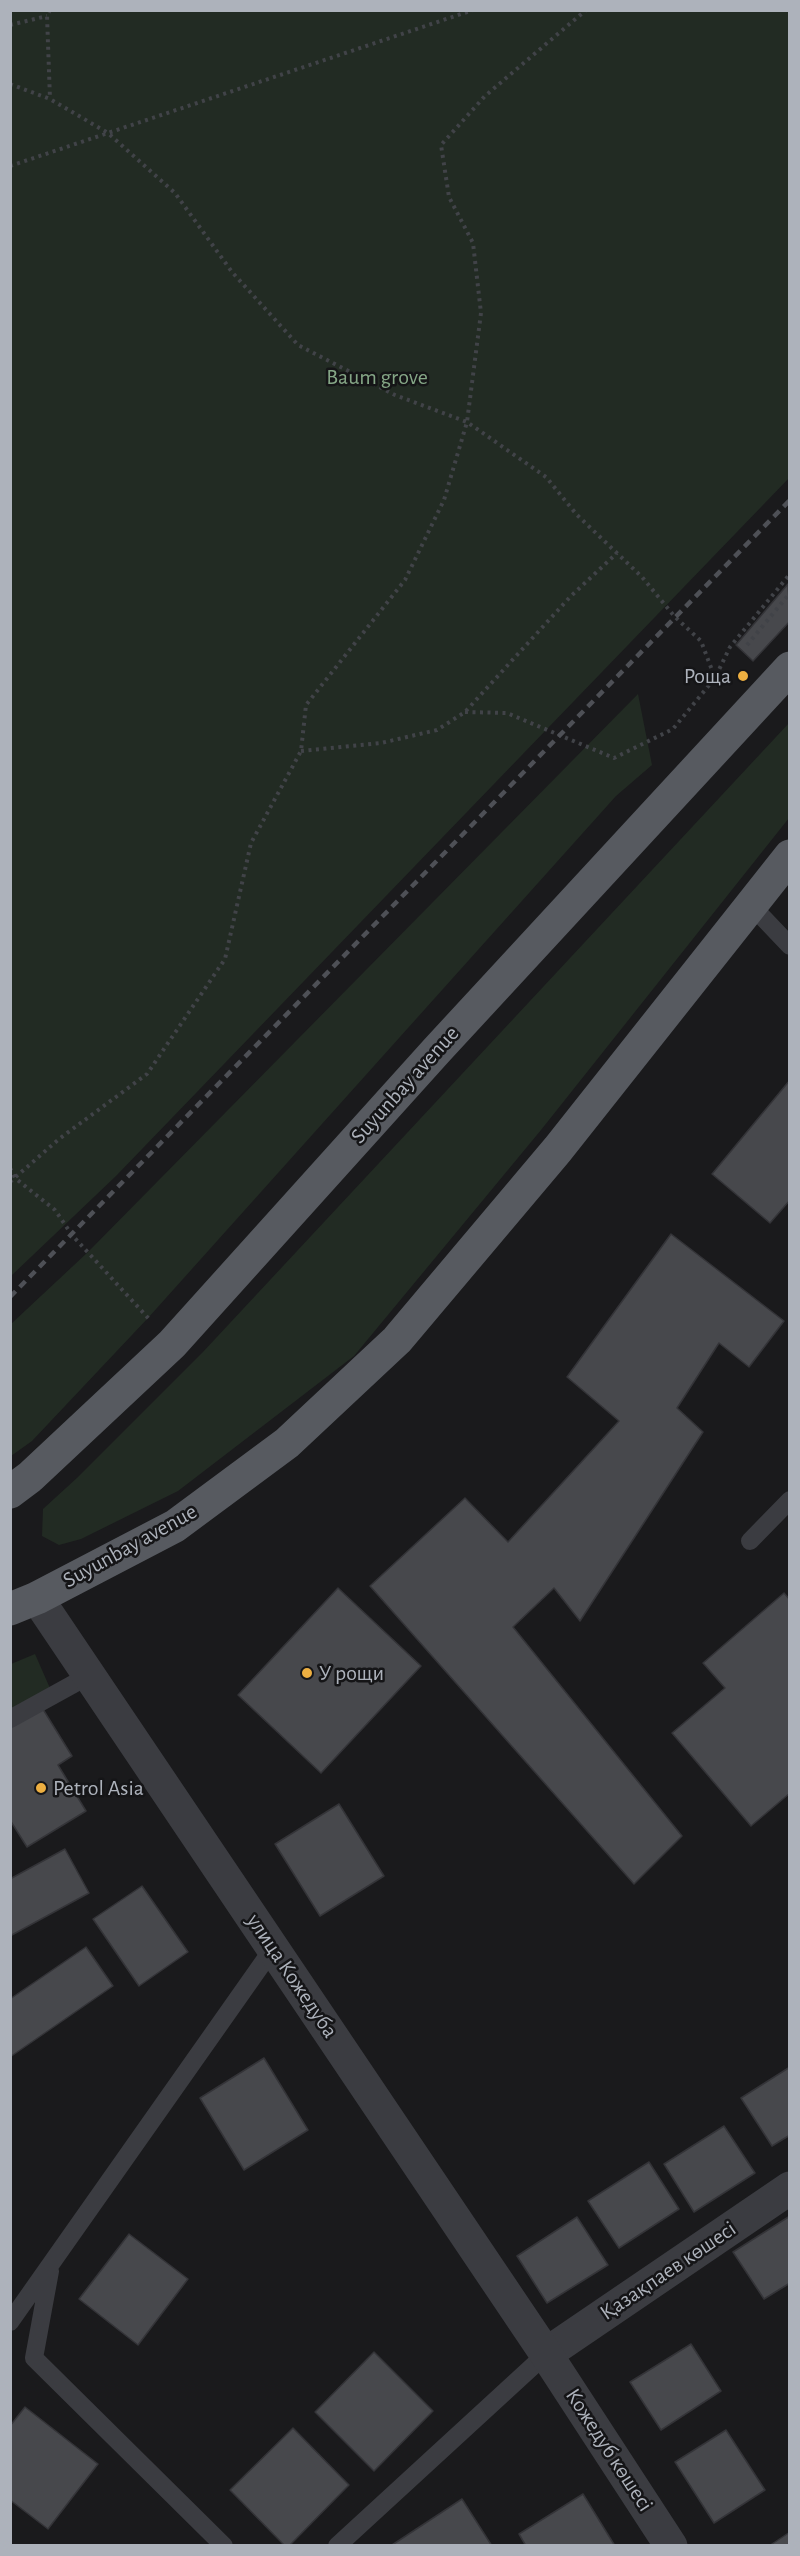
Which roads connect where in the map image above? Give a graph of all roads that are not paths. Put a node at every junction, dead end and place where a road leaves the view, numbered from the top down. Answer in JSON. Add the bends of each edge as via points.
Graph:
{"nodes":[{"id":1,"x":789,"y":668,"type":"edge"},
{"id":2,"x":789,"y":856,"type":"edge"},
{"id":3,"x":750,"y":905,"type":"junction"},
{"id":4,"x":789,"y":946,"type":"edge"},
{"id":5,"x":10,"y":1492,"type":"edge"},
{"id":6,"x":789,"y":1500,"type":"edge"},
{"id":7,"x":750,"y":1541,"type":"dead end"},
{"id":8,"x":24,"y":1603,"type":"edge"},
{"id":9,"x":88,"y":1676,"type":"junction"},
{"id":10,"x":10,"y":1719,"type":"edge"},
{"id":11,"x":274,"y":1947,"type":"junction"},
{"id":12,"x":789,"y":2188,"type":"edge"},
{"id":13,"x":52,"y":2264,"type":"junction"},
{"id":14,"x":10,"y":2322,"type":"edge"},
{"id":15,"x":546,"y":2354,"type":"junction"},
{"id":16,"x":224,"y":2546,"type":"edge"},
{"id":17,"x":337,"y":2546,"type":"edge"},
{"id":18,"x":671,"y":2546,"type":"edge"}],
"edges":[{"from":1,"to":5,"type":"main road","name":"Suyunbay avenue","via":[[172,1344]]},
{"from":2,"to":3,"type":"main road","name":"Suyunbay avenue"},
{"from":3,"to":4,"type":"lane"},
{"from":3,"to":8,"type":"main road","name":"Suyunbay avenue","via":[[558,1149],[397,1340],[287,1443],[175,1526]]},
{"from":6,"to":7,"type":"lane"},
{"from":8,"to":9,"type":"street","name":"улица Кожедуба"},
{"from":9,"to":10,"type":"lane"},
{"from":9,"to":11,"type":"street","name":"улица Кожедуба"},
{"from":11,"to":13,"type":"lane"},
{"from":11,"to":15,"type":"street","name":"улица Кожедуба"},
{"from":12,"to":15,"type":"street","name":"Қазақпаев көшесі"},
{"from":13,"to":14,"type":"lane"},
{"from":13,"to":16,"type":"lane","via":[[34,2358]]},
{"from":15,"to":17,"type":"lane"},
{"from":15,"to":18,"type":"street","name":"Кожедуб көшесі"}]}
